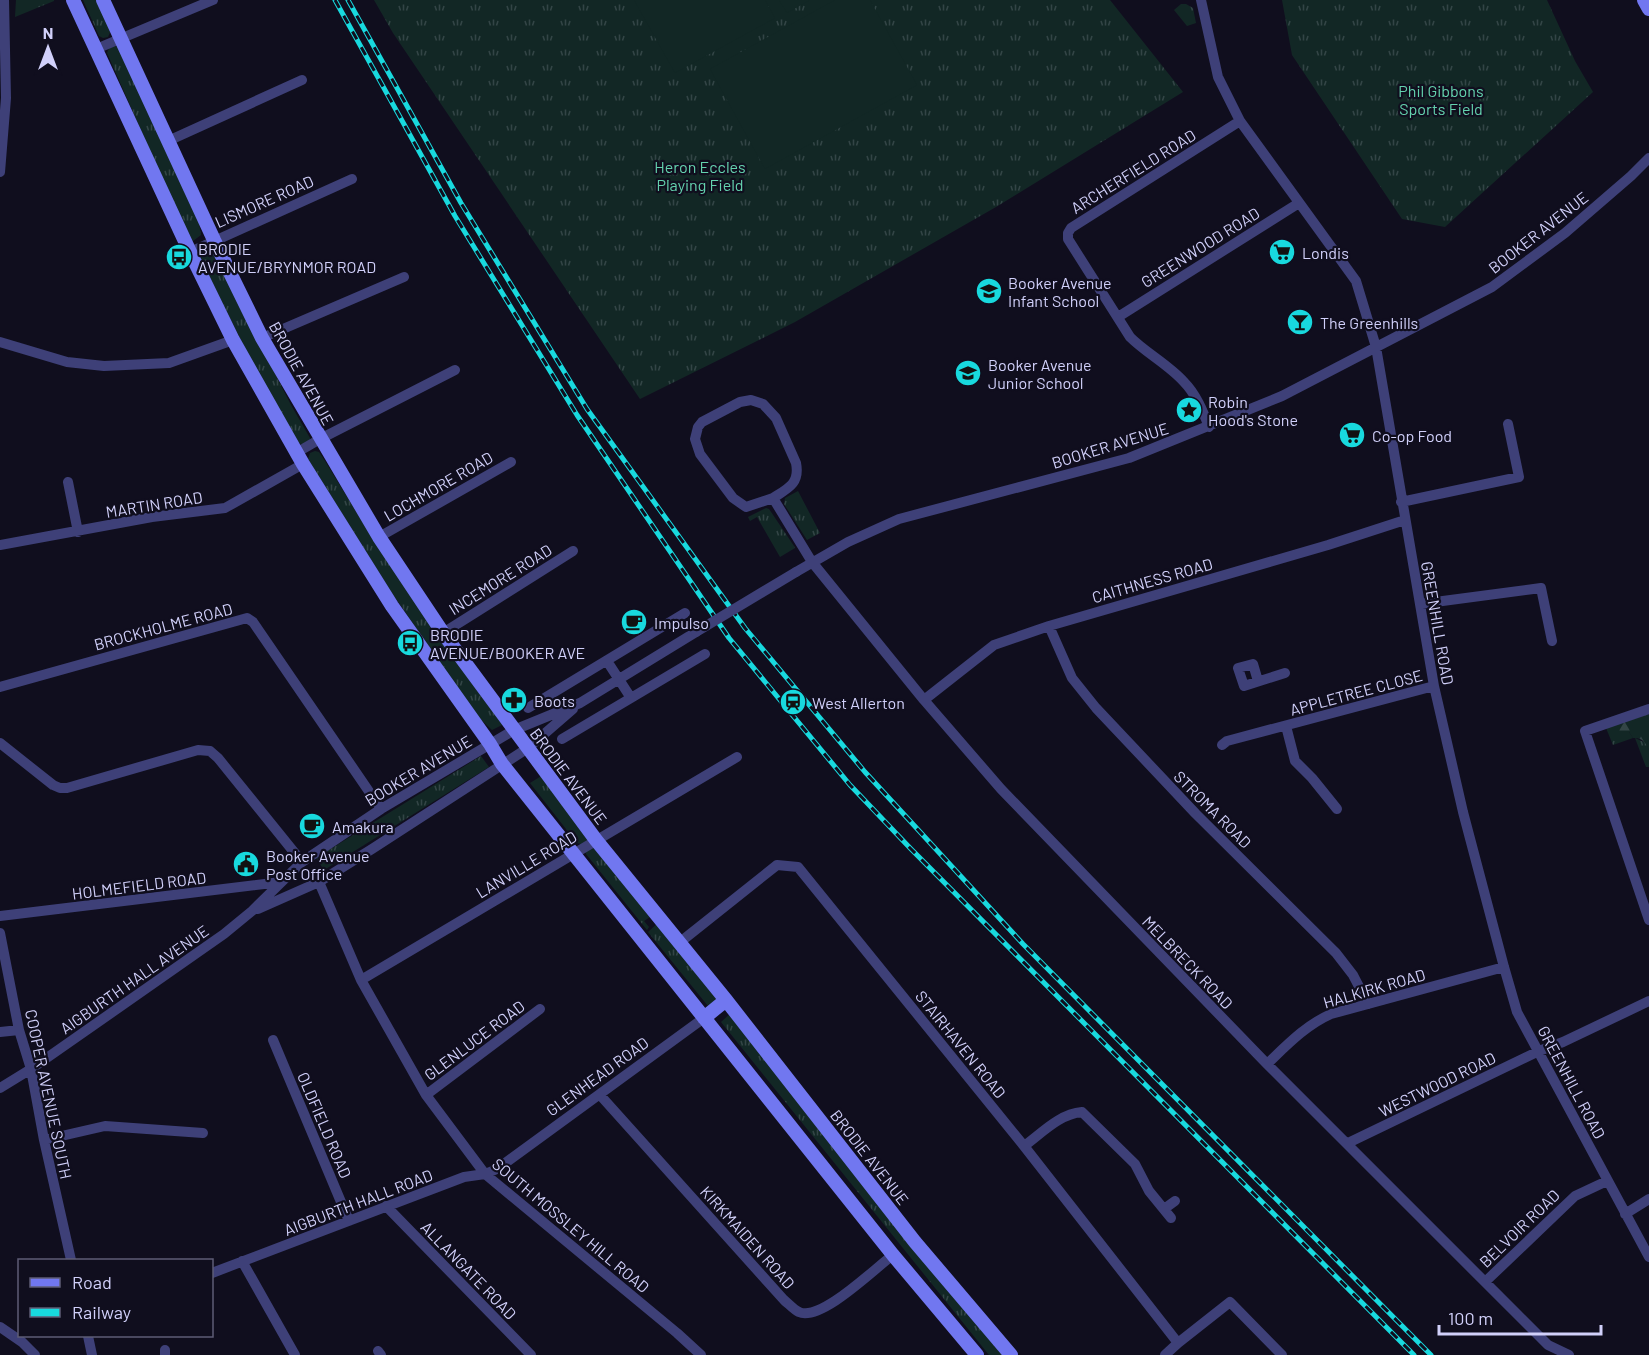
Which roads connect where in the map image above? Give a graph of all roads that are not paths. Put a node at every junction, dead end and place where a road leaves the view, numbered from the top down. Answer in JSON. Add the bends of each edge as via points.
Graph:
{"nodes":[{"id":1,"x":73,"y":0,"type":"edge"},
{"id":2,"x":103,"y":0,"type":"edge"},
{"id":3,"x":213,"y":0,"type":"edge"},
{"id":4,"x":1201,"y":0,"type":"edge"},
{"id":5,"x":1644,"y":0,"type":"edge"},
{"id":6,"x":3,"y":3,"type":"edge"},
{"id":7,"x":1649,"y":9,"type":"edge"},
{"id":8,"x":121,"y":38,"type":"junction"},
{"id":9,"x":96,"y":49,"type":"junction"},
{"id":10,"x":302,"y":80,"type":"dead end"},
{"id":11,"x":1240,"y":121,"type":"junction"},
{"id":12,"x":168,"y":141,"type":"junction"},
{"id":13,"x":1649,"y":158,"type":"edge"},
{"id":14,"x":0,"y":172,"type":"edge"},
{"id":15,"x":352,"y":179,"type":"dead end"},
{"id":16,"x":1299,"y":203,"type":"junction"},
{"id":17,"x":214,"y":240,"type":"junction"},
{"id":18,"x":190,"y":252,"type":"junction"},
{"id":19,"x":404,"y":277,"type":"dead end"},
{"id":20,"x":1118,"y":318,"type":"junction"},
{"id":21,"x":262,"y":339,"type":"junction"},
{"id":22,"x":233,"y":340,"type":"junction"},
{"id":23,"x":0,"y":342,"type":"edge"},
{"id":24,"x":1376,"y":347,"type":"junction"},
{"id":25,"x":455,"y":370,"type":"dead end"},
{"id":26,"x":1508,"y":424,"type":"dead end"},
{"id":27,"x":1209,"y":427,"type":"junction"},
{"id":28,"x":320,"y":439,"type":"junction"},
{"id":29,"x":299,"y":459,"type":"junction"},
{"id":30,"x":511,"y":462,"type":"dead end"},
{"id":31,"x":68,"y":482,"type":"dead end"},
{"id":32,"x":773,"y":498,"type":"junction"},
{"id":33,"x":1401,"y":502,"type":"junction"},
{"id":34,"x":1405,"y":520,"type":"junction"},
{"id":35,"x":78,"y":531,"type":"junction"},
{"id":36,"x":379,"y":537,"type":"junction"},
{"id":37,"x":0,"y":545,"type":"edge"},
{"id":38,"x":573,"y":551,"type":"dead end"},
{"id":39,"x":813,"y":562,"type":"junction"},
{"id":40,"x":1419,"y":604,"type":"junction"},
{"id":41,"x":686,"y":613,"type":"dead end"},
{"id":42,"x":1049,"y":626,"type":"junction"},
{"id":43,"x":443,"y":633,"type":"junction"},
{"id":44,"x":1552,"y":641,"type":"dead end"},
{"id":45,"x":705,"y":654,"type":"dead end"},
{"id":46,"x":607,"y":661,"type":"junction"},
{"id":47,"x":1285,"y":673,"type":"dead end"},
{"id":48,"x":618,"y":680,"type":"junction"},
{"id":49,"x":1258,"y":681,"type":"dead end"},
{"id":50,"x":1434,"y":686,"type":"junction"},
{"id":51,"x":0,"y":687,"type":"edge"},
{"id":52,"x":631,"y":698,"type":"junction"},
{"id":53,"x":924,"y":700,"type":"junction"},
{"id":54,"x":539,"y":702,"type":"junction"},
{"id":55,"x":580,"y":703,"type":"junction"},
{"id":56,"x":528,"y":708,"type":"dead end"},
{"id":57,"x":1649,"y":709,"type":"edge"},
{"id":58,"x":548,"y":716,"type":"junction"},
{"id":59,"x":1286,"y":726,"type":"junction"},
{"id":60,"x":514,"y":730,"type":"junction"},
{"id":61,"x":562,"y":739,"type":"dead end"},
{"id":62,"x":0,"y":743,"type":"edge"},
{"id":63,"x":490,"y":744,"type":"junction"},
{"id":64,"x":1222,"y":745,"type":"dead end"},
{"id":65,"x":528,"y":748,"type":"junction"},
{"id":66,"x":737,"y":757,"type":"dead end"},
{"id":67,"x":502,"y":764,"type":"junction"},
{"id":68,"x":1336,"y":808,"type":"dead end"},
{"id":69,"x":381,"y":809,"type":"junction"},
{"id":70,"x":596,"y":840,"type":"junction"},
{"id":71,"x":572,"y":854,"type":"junction"},
{"id":72,"x":302,"y":862,"type":"junction"},
{"id":73,"x":281,"y":882,"type":"junction"},
{"id":74,"x":319,"y":882,"type":"junction"},
{"id":75,"x":252,"y":911,"type":"junction"},
{"id":76,"x":0,"y":916,"type":"edge"},
{"id":77,"x":1649,"y":920,"type":"edge"},
{"id":78,"x":0,"y":933,"type":"edge"},
{"id":79,"x":679,"y":944,"type":"junction"},
{"id":80,"x":1504,"y":967,"type":"junction"},
{"id":81,"x":361,"y":980,"type":"junction"},
{"id":82,"x":726,"y":1000,"type":"junction"},
{"id":83,"x":1649,"y":1001,"type":"edge"},
{"id":84,"x":1368,"y":1004,"type":"junction"},
{"id":85,"x":540,"y":1009,"type":"dead end"},
{"id":86,"x":704,"y":1018,"type":"junction"},
{"id":87,"x":19,"y":1030,"type":"junction"},
{"id":88,"x":0,"y":1032,"type":"edge"},
{"id":89,"x":273,"y":1040,"type":"dead end"},
{"id":90,"x":1539,"y":1051,"type":"junction"},
{"id":91,"x":1267,"y":1064,"type":"junction"},
{"id":92,"x":32,"y":1069,"type":"junction"},
{"id":93,"x":0,"y":1088,"type":"edge"},
{"id":94,"x":426,"y":1095,"type":"junction"},
{"id":95,"x":600,"y":1095,"type":"junction"},
{"id":96,"x":203,"y":1133,"type":"dead end"},
{"id":97,"x":44,"y":1140,"type":"junction"},
{"id":98,"x":1348,"y":1143,"type":"junction"},
{"id":99,"x":1024,"y":1146,"type":"junction"},
{"id":100,"x":485,"y":1174,"type":"junction"},
{"id":101,"x":1607,"y":1181,"type":"junction"},
{"id":102,"x":1649,"y":1199,"type":"edge"},
{"id":103,"x":1175,"y":1201,"type":"dead end"},
{"id":104,"x":386,"y":1206,"type":"junction"},
{"id":105,"x":1625,"y":1214,"type":"junction"},
{"id":106,"x":349,"y":1221,"type":"junction"},
{"id":107,"x":893,"y":1255,"type":"junction"},
{"id":108,"x":1649,"y":1257,"type":"edge"},
{"id":109,"x":70,"y":1259,"type":"edge"},
{"id":110,"x":242,"y":1262,"type":"junction"},
{"id":111,"x":213,"y":1273,"type":"edge"},
{"id":112,"x":1485,"y":1282,"type":"junction"},
{"id":113,"x":0,"y":1327,"type":"edge"},
{"id":114,"x":18,"y":1335,"type":"edge"},
{"id":115,"x":88,"y":1337,"type":"edge"},
{"id":116,"x":26,"y":1339,"type":"edge"},
{"id":117,"x":0,"y":1341,"type":"edge"},
{"id":118,"x":1178,"y":1343,"type":"junction"},
{"id":119,"x":971,"y":1353,"type":"edge"},
{"id":120,"x":36,"y":1355,"type":"edge"},
{"id":121,"x":92,"y":1355,"type":"edge"},
{"id":122,"x":295,"y":1355,"type":"edge"},
{"id":123,"x":531,"y":1355,"type":"edge"},
{"id":124,"x":701,"y":1355,"type":"edge"},
{"id":125,"x":1011,"y":1355,"type":"edge"},
{"id":126,"x":1164,"y":1355,"type":"edge"},
{"id":127,"x":1282,"y":1355,"type":"edge"},
{"id":128,"x":1569,"y":1355,"type":"edge"}],
"edges":[{"from":1,"to":9,"type":"street"},
{"from":2,"to":8,"type":"street","name":"BRODIE AVENUE"},
{"from":3,"to":8,"type":"street"},
{"from":4,"to":11,"type":"street","name":"GREENHILL ROAD","via":[[1218,77]]},
{"from":5,"to":7,"type":"street"},
{"from":6,"to":14,"type":"street","via":[[6,98]]},
{"from":8,"to":9,"type":"street"},
{"from":8,"to":12,"type":"street","name":"BRODIE AVENUE"},
{"from":9,"to":18,"type":"street"},
{"from":10,"to":12,"type":"street"},
{"from":11,"to":16,"type":"street","name":"GREENHILL ROAD"},
{"from":11,"to":20,"type":"street","name":"ARCHERFIELD ROAD","via":[[1069,230],[1068,239]]},
{"from":12,"to":17,"type":"street","name":"BRODIE AVENUE"},
{"from":13,"to":24,"type":"street","name":"BOOKER AVENUE","via":[[1565,232],[1492,287]]},
{"from":15,"to":17,"type":"street","name":"LISMORE ROAD"},
{"from":16,"to":20,"type":"street","name":"GREENWOOD ROAD"},
{"from":16,"to":24,"type":"street","name":"GREENHILL ROAD","via":[[1356,281]]},
{"from":17,"to":18,"type":"street","name":"LISMORE ROAD"},
{"from":17,"to":21,"type":"street","name":"BRODIE AVENUE"},
{"from":18,"to":22,"type":"street"},
{"from":19,"to":21,"type":"street"},
{"from":20,"to":27,"type":"street","name":"ARCHERFIELD ROAD","via":[[1143,350],[1183,380]]},
{"from":21,"to":28,"type":"street","name":"BRODIE AVENUE"},
{"from":22,"to":23,"type":"street","via":[[169,363],[104,366],[67,362]]},
{"from":22,"to":29,"type":"street"},
{"from":24,"to":27,"type":"street","name":"BOOKER AVENUE","via":[[1282,396]]},
{"from":24,"to":33,"type":"street","name":"GREENHILL ROAD"},
{"from":25,"to":28,"type":"street","name":"MARTIN ROAD"},
{"from":26,"to":33,"type":"street","via":[[1519,477]]},
{"from":27,"to":39,"type":"street","name":"BOOKER AVENUE","via":[[1129,458],[899,519]]},
{"from":28,"to":29,"type":"street","name":"MARTIN ROAD"},
{"from":28,"to":36,"type":"street","name":"BRODIE AVENUE"},
{"from":29,"to":35,"type":"street","name":"MARTIN ROAD","via":[[225,508]]},
{"from":29,"to":63,"type":"street","via":[[392,606]]},
{"from":30,"to":36,"type":"street","name":"LOCHMORE ROAD"},
{"from":31,"to":35,"type":"street"},
{"from":32,"to":32,"type":"street","via":[[746,507],[733,498],[697,447],[696,432],[702,422],[745,401],[757,401],[768,407],[798,470],[792,487]]},
{"from":32,"to":39,"type":"street","name":"MELBRECK ROAD"},
{"from":33,"to":34,"type":"street","name":"GREENHILL ROAD"},
{"from":34,"to":40,"type":"street","name":"GREENHILL ROAD"},
{"from":34,"to":42,"type":"street","name":"CAITHNESS ROAD"},
{"from":35,"to":37,"type":"street","name":"MARTIN ROAD"},
{"from":36,"to":43,"type":"street","name":"BRODIE AVENUE"},
{"from":38,"to":43,"type":"street","name":"INCEMORE ROAD"},
{"from":39,"to":48,"type":"street","name":"BOOKER AVENUE","bridge":true},
{"from":39,"to":53,"type":"street","name":"MELBRECK ROAD"},
{"from":40,"to":44,"type":"street","via":[[1541,588]]},
{"from":40,"to":50,"type":"street","name":"GREENHILL ROAD"},
{"from":41,"to":46,"type":"street"},
{"from":42,"to":53,"type":"street","name":"CAITHNESS ROAD","via":[[994,645]]},
{"from":42,"to":84,"type":"street","name":"STROMA ROAD","via":[[1072,678],[1096,708],[1336,953]]},
{"from":43,"to":60,"type":"street","name":"BRODIE AVENUE"},
{"from":45,"to":52,"type":"street"},
{"from":46,"to":48,"type":"street"},
{"from":46,"to":54,"type":"street"},
{"from":47,"to":49,"type":"street"},
{"from":48,"to":52,"type":"street"},
{"from":48,"to":55,"type":"street","name":"BOOKER AVENUE"},
{"from":50,"to":59,"type":"street","name":"APPLETREE CLOSE"},
{"from":50,"to":80,"type":"street","name":"GREENHILL ROAD"},
{"from":51,"to":69,"type":"street","name":"BROCKHOLME ROAD","via":[[247,618],[260,631]]},
{"from":52,"to":61,"type":"street"},
{"from":53,"to":91,"type":"street","name":"MELBRECK ROAD","via":[[1017,806]]},
{"from":54,"to":56,"type":"street"},
{"from":54,"to":58,"type":"street"},
{"from":55,"to":58,"type":"street","name":"BOOKER AVENUE"},
{"from":55,"to":65,"type":"street","name":"BOOKER AVENUE"},
{"from":57,"to":77,"type":"street","via":[[1585,731]]},
{"from":58,"to":60,"type":"street","name":"BOOKER AVENUE"},
{"from":59,"to":64,"type":"street","name":"APPLETREE CLOSE"},
{"from":59,"to":68,"type":"street","name":"APPLETREE CLOSE","via":[[1295,761]]},
{"from":60,"to":63,"type":"street","name":"BOOKER AVENUE"},
{"from":60,"to":65,"type":"street","name":"BRODIE AVENUE"},
{"from":62,"to":72,"type":"street","via":[[60,788],[198,750],[210,751]]},
{"from":63,"to":67,"type":"street"},
{"from":63,"to":69,"type":"street","name":"BOOKER AVENUE"},
{"from":65,"to":67,"type":"street","name":"BOOKER AVENUE"},
{"from":65,"to":70,"type":"street","name":"BRODIE AVENUE"},
{"from":66,"to":70,"type":"street","name":"LANVILLE ROAD"},
{"from":67,"to":71,"type":"street"},
{"from":67,"to":74,"type":"street","name":"BOOKER AVENUE"},
{"from":69,"to":72,"type":"street","name":"BOOKER AVENUE"},
{"from":70,"to":71,"type":"street","name":"LANVILLE ROAD"},
{"from":70,"to":79,"type":"street","name":"BRODIE AVENUE"},
{"from":71,"to":81,"type":"street","name":"LANVILLE ROAD"},
{"from":71,"to":86,"type":"street"},
{"from":72,"to":73,"type":"street","name":"BOOKER AVENUE"},
{"from":73,"to":75,"type":"street","name":"BOOKER AVENUE"},
{"from":73,"to":76,"type":"street","name":"HOLMEFIELD ROAD"},
{"from":74,"to":75,"type":"street","name":"BOOKER AVENUE"},
{"from":74,"to":81,"type":"street","name":"SOUTH MOSSLEY HILL ROAD"},
{"from":75,"to":92,"type":"street","name":"AIGBURTH HALL AVENUE"},
{"from":78,"to":87,"type":"street","name":"COOPER AVENUE SOUTH"},
{"from":79,"to":82,"type":"street","name":"BRODIE AVENUE"},
{"from":79,"to":99,"type":"street","name":"STAIRHAVEN ROAD","via":[[777,865],[798,867]]},
{"from":80,"to":84,"type":"street","name":"HALKIRK ROAD"},
{"from":80,"to":90,"type":"street","name":"GREENHILL ROAD","via":[[1517,1012]]},
{"from":81,"to":94,"type":"street","name":"SOUTH MOSSLEY HILL ROAD"},
{"from":82,"to":86,"type":"street","name":"GLENHEAD ROAD"},
{"from":82,"to":125,"type":"street","name":"BRODIE AVENUE","via":[[915,1242]]},
{"from":83,"to":90,"type":"street","name":"WESTWOOD ROAD"},
{"from":84,"to":91,"type":"street","name":"HALKIRK ROAD","via":[[1317,1020]]},
{"from":85,"to":94,"type":"street","name":"GLENLUCE ROAD"},
{"from":86,"to":95,"type":"street","name":"GLENHEAD ROAD"},
{"from":86,"to":107,"type":"street"},
{"from":87,"to":88,"type":"street"},
{"from":87,"to":92,"type":"street","name":"COOPER AVENUE SOUTH"},
{"from":89,"to":106,"type":"street","name":"OLDFIELD ROAD"},
{"from":90,"to":98,"type":"street","name":"WESTWOOD ROAD"},
{"from":90,"to":101,"type":"street","name":"GREENHILL ROAD"},
{"from":91,"to":98,"type":"street","name":"MELBRECK ROAD"},
{"from":92,"to":93,"type":"street","name":"AIGBURTH HALL AVENUE"},
{"from":92,"to":97,"type":"street","name":"COOPER AVENUE SOUTH"},
{"from":94,"to":100,"type":"street","name":"SOUTH MOSSLEY HILL ROAD"},
{"from":95,"to":100,"type":"street","name":"GLENHEAD ROAD"},
{"from":95,"to":107,"type":"street","name":"KIRKMAIDEN ROAD","via":[[784,1300],[800,1313],[815,1312],[832,1303]]},
{"from":96,"to":97,"type":"street","via":[[105,1126]]},
{"from":97,"to":109,"type":"street","name":"COOPER AVENUE SOUTH"},
{"from":98,"to":112,"type":"street","name":"MELBRECK ROAD"},
{"from":99,"to":103,"type":"street","via":[[1062,1117],[1082,1112],[1135,1164],[1149,1191],[1168,1213]]},
{"from":99,"to":118,"type":"street","name":"STAIRHAVEN ROAD"},
{"from":100,"to":104,"type":"street","name":"AIGBURTH HALL ROAD","via":[[464,1177]]},
{"from":100,"to":124,"type":"street","name":"SOUTH MOSSLEY HILL ROAD"},
{"from":101,"to":105,"type":"street","name":"GREENHILL ROAD"},
{"from":101,"to":112,"type":"street","name":"BELVOIR ROAD","via":[[1575,1196]]},
{"from":102,"to":105,"type":"street"},
{"from":104,"to":106,"type":"street","name":"AIGBURTH HALL ROAD"},
{"from":104,"to":123,"type":"street","name":"ALLANGATE ROAD"},
{"from":105,"to":108,"type":"street","name":"GREENHILL ROAD"},
{"from":106,"to":110,"type":"street","name":"AIGBURTH HALL ROAD"},
{"from":107,"to":119,"type":"street"},
{"from":110,"to":111,"type":"street","name":"AIGBURTH HALL ROAD"},
{"from":110,"to":122,"type":"street"},
{"from":112,"to":128,"type":"street","name":"MELBRECK ROAD","via":[[1548,1345]]},
{"from":113,"to":114,"type":"street"},
{"from":115,"to":121,"type":"street"},
{"from":116,"to":117,"type":"street"},
{"from":116,"to":120,"type":"street"},
{"from":118,"to":126,"type":"street"},
{"from":118,"to":127,"type":"street","via":[[1230,1302]]}]}
